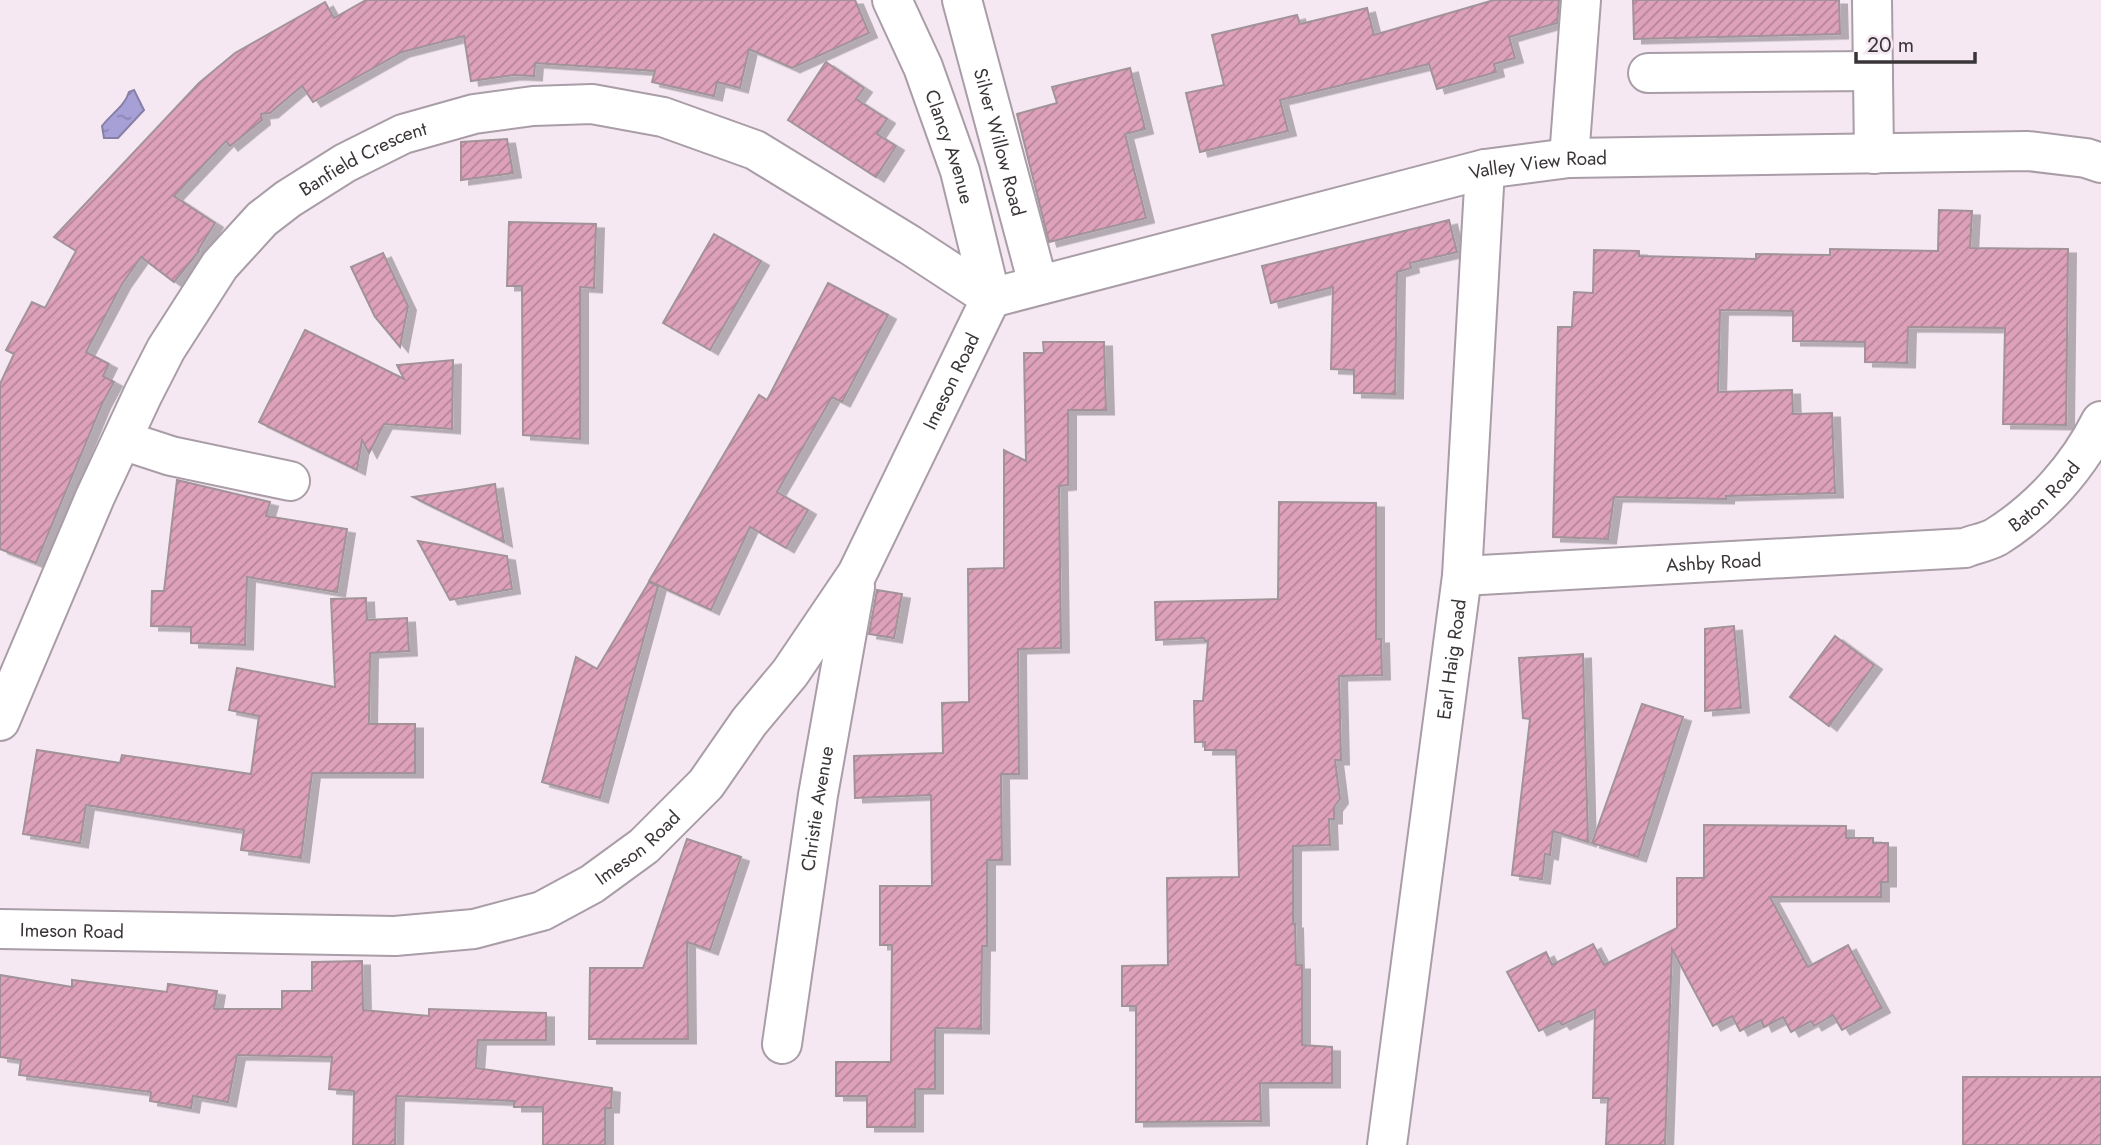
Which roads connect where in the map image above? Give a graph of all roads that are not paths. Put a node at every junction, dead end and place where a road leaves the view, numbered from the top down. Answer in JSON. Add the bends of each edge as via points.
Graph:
{"nodes":[{"id":1,"x":892,"y":0,"type":"edge"},
{"id":2,"x":962,"y":0,"type":"edge"},
{"id":3,"x":1581,"y":0,"type":"edge"},
{"id":4,"x":1872,"y":0,"type":"edge"},
{"id":5,"x":1873,"y":71,"type":"junction"},
{"id":6,"x":1648,"y":73,"type":"dead end"},
{"id":7,"x":1874,"y":154,"type":"junction"},
{"id":8,"x":1569,"y":159,"type":"junction"},
{"id":9,"x":2101,"y":163,"type":"edge"},
{"id":10,"x":1485,"y":169,"type":"junction"},
{"id":11,"x":1038,"y":284,"type":"junction"},
{"id":12,"x":991,"y":298,"type":"junction"},
{"id":13,"x":2101,"y":421,"type":"edge"},
{"id":14,"x":122,"y":440,"type":"junction"},
{"id":15,"x":290,"y":481,"type":"dead end"},
{"id":16,"x":1965,"y":548,"type":"joint"},
{"id":17,"x":857,"y":574,"type":"junction"},
{"id":18,"x":1462,"y":576,"type":"junction"},
{"id":19,"x":0,"y":721,"type":"edge"},
{"id":20,"x":0,"y":929,"type":"edge"},
{"id":21,"x":782,"y":1044,"type":"dead end"},
{"id":22,"x":1387,"y":1145,"type":"edge"}],
"edges":[{"from":1,"to":12,"type":"street","name":"Clancy Avenue","via":[[923,67],[960,172]]},
{"from":2,"to":11,"type":"street","name":"Silver Willow Road"},
{"from":3,"to":8,"type":"street"},
{"from":4,"to":5,"type":"street"},
{"from":5,"to":6,"type":"street"},
{"from":5,"to":7,"type":"street"},
{"from":7,"to":8,"type":"street","name":"Valley View Road"},
{"from":7,"to":9,"type":"street","name":"Valley View Road","via":[[2028,150]]},
{"from":8,"to":10,"type":"street","name":"Valley View Road"},
{"from":10,"to":11,"type":"street","name":"Valley View Road"},
{"from":10,"to":18,"type":"street","name":"Earl Haig Road"},
{"from":11,"to":12,"type":"street","name":"Valley View Road"},
{"from":12,"to":14,"type":"street","name":"Banfield Crescent","via":[[755,150],[663,117],[592,104],[474,114],[403,134],[345,163],[262,219],[220,265],[193,305]]},
{"from":12,"to":17,"type":"street","name":"Imeson Road"},
{"from":13,"to":16,"type":"street","name":"Baton Road","via":[[2088,446],[2043,501],[1994,538]]},
{"from":14,"to":15,"type":"street","via":[[171,456]]},
{"from":14,"to":19,"type":"street","name":"Banfield Crescent"},
{"from":16,"to":18,"type":"street","name":"Ashby Road"},
{"from":17,"to":20,"type":"street","name":"Imeson Road","via":[[706,784],[644,846],[592,884],[542,911],[474,929],[395,936]]},
{"from":17,"to":21,"type":"street","name":"Christie Avenue","via":[[818,795]]},
{"from":18,"to":22,"type":"street","name":"Earl Haig Road"}]}
